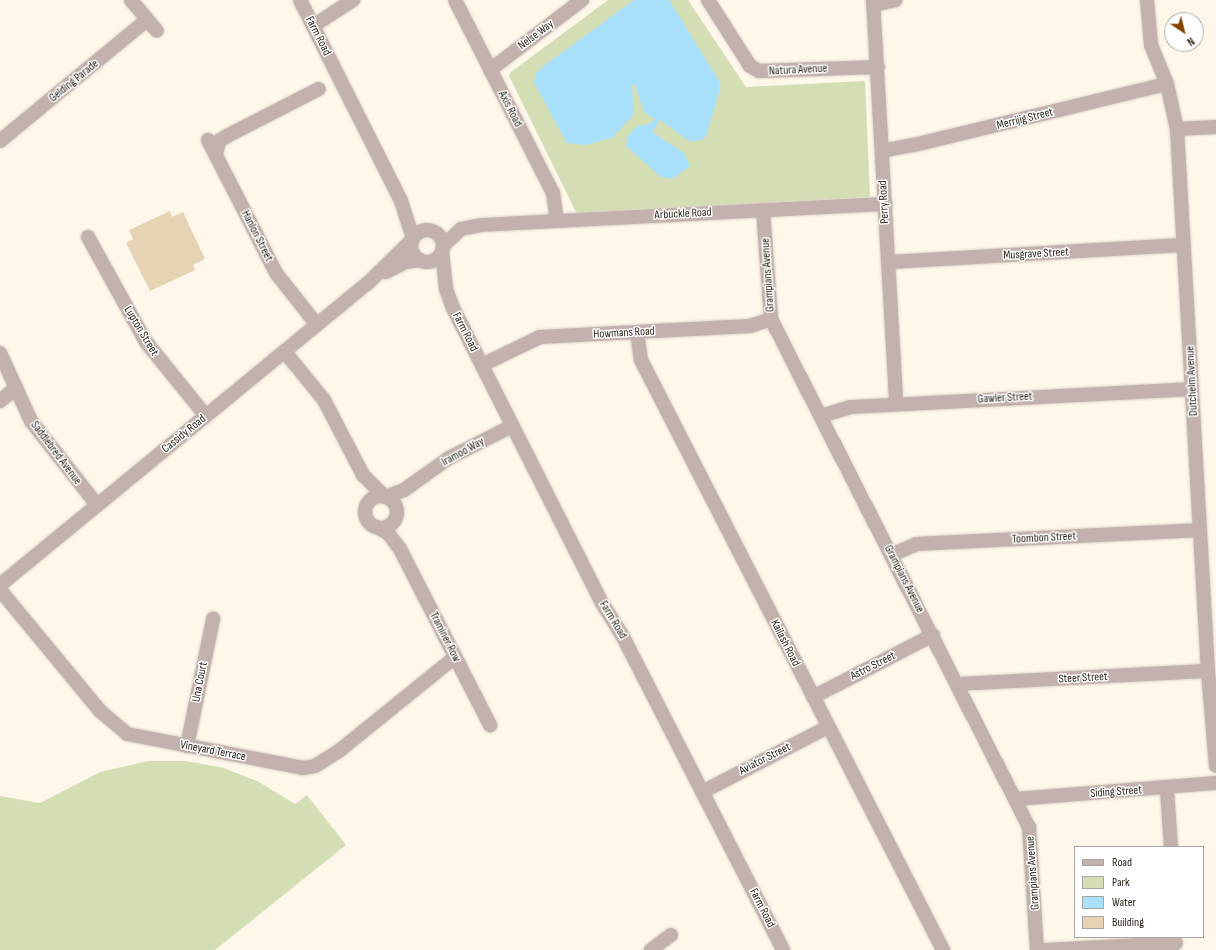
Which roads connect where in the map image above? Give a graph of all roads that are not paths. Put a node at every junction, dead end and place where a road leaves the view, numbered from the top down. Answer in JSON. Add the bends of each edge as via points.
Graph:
{"nodes":[{"id":1,"x":131,"y":0,"type":"edge"},
{"id":2,"x":300,"y":0,"type":"edge"},
{"id":3,"x":353,"y":0,"type":"edge"},
{"id":4,"x":455,"y":0,"type":"edge"},
{"id":5,"x":582,"y":0,"type":"edge"},
{"id":6,"x":708,"y":0,"type":"edge"},
{"id":7,"x":895,"y":0,"type":"edge"},
{"id":8,"x":1147,"y":0,"type":"edge"},
{"id":9,"x":874,"y":3,"type":"edge"},
{"id":10,"x":147,"y":20,"type":"junction"},
{"id":11,"x":313,"y":26,"type":"junction"},
{"id":12,"x":157,"y":31,"type":"dead end"},
{"id":13,"x":878,"y":67,"type":"junction"},
{"id":14,"x":490,"y":70,"type":"junction"},
{"id":15,"x":1167,"y":84,"type":"junction"},
{"id":16,"x":318,"y":88,"type":"dead end"},
{"id":17,"x":1216,"y":127,"type":"edge"},
{"id":18,"x":1177,"y":129,"type":"junction"},
{"id":19,"x":208,"y":140,"type":"dead end"},
{"id":20,"x":0,"y":141,"type":"edge"},
{"id":21,"x":882,"y":151,"type":"junction"},
{"id":22,"x":216,"y":154,"type":"junction"},
{"id":23,"x":401,"y":201,"type":"junction"},
{"id":24,"x":885,"y":204,"type":"junction"},
{"id":25,"x":763,"y":210,"type":"junction"},
{"id":26,"x":557,"y":221,"type":"junction"},
{"id":27,"x":481,"y":225,"type":"junction"},
{"id":28,"x":429,"y":230,"type":"junction"},
{"id":29,"x":88,"y":237,"type":"dead end"},
{"id":30,"x":413,"y":238,"type":"junction"},
{"id":31,"x":1184,"y":245,"type":"junction"},
{"id":32,"x":442,"y":248,"type":"junction"},
{"id":33,"x":422,"y":261,"type":"junction"},
{"id":34,"x":888,"y":262,"type":"junction"},
{"id":35,"x":368,"y":282,"type":"junction"},
{"id":36,"x":446,"y":289,"type":"junction"},
{"id":37,"x":771,"y":319,"type":"junction"},
{"id":38,"x":317,"y":325,"type":"junction"},
{"id":39,"x":637,"y":332,"type":"junction"},
{"id":40,"x":285,"y":352,"type":"junction"},
{"id":41,"x":0,"y":353,"type":"edge"},
{"id":42,"x":482,"y":365,"type":"junction"},
{"id":43,"x":16,"y":388,"type":"junction"},
{"id":44,"x":1192,"y":389,"type":"junction"},
{"id":45,"x":0,"y":401,"type":"edge"},
{"id":46,"x":896,"y":404,"type":"junction"},
{"id":47,"x":206,"y":416,"type":"junction"},
{"id":48,"x":821,"y":416,"type":"junction"},
{"id":49,"x":512,"y":426,"type":"junction"},
{"id":50,"x":363,"y":475,"type":"junction"},
{"id":51,"x":416,"y":483,"type":"junction"},
{"id":52,"x":385,"y":497,"type":"junction"},
{"id":53,"x":97,"y":505,"type":"junction"},
{"id":54,"x":366,"y":507,"type":"junction"},
{"id":55,"x":396,"y":515,"type":"junction"},
{"id":56,"x":377,"y":527,"type":"junction"},
{"id":57,"x":1200,"y":530,"type":"junction"},
{"id":58,"x":400,"y":549,"type":"junction"},
{"id":59,"x":891,"y":555,"type":"junction"},
{"id":60,"x":0,"y":585,"type":"edge"},
{"id":61,"x":0,"y":590,"type":"edge"},
{"id":62,"x":212,"y":619,"type":"dead end"},
{"id":63,"x":933,"y":635,"type":"junction"},
{"id":64,"x":455,"y":657,"type":"junction"},
{"id":65,"x":1208,"y":671,"type":"junction"},
{"id":66,"x":958,"y":684,"type":"junction"},
{"id":67,"x":813,"y":697,"type":"junction"},
{"id":68,"x":490,"y":725,"type":"dead end"},
{"id":69,"x":828,"y":727,"type":"junction"},
{"id":70,"x":187,"y":746,"type":"junction"},
{"id":71,"x":1216,"y":766,"type":"edge"},
{"id":72,"x":1216,"y":783,"type":"edge"},
{"id":73,"x":1167,"y":789,"type":"junction"},
{"id":74,"x":702,"y":792,"type":"junction"},
{"id":75,"x":1016,"y":799,"type":"junction"},
{"id":76,"x":1171,"y":846,"type":"edge"},
{"id":77,"x":671,"y":935,"type":"dead end"},
{"id":78,"x":1176,"y":943,"type":"edge"},
{"id":79,"x":657,"y":948,"type":"edge"},
{"id":80,"x":783,"y":950,"type":"edge"},
{"id":81,"x":943,"y":950,"type":"edge"},
{"id":82,"x":1037,"y":950,"type":"edge"},
{"id":83,"x":1043,"y":950,"type":"edge"}],
"edges":[{"from":1,"to":10,"type":"street"},
{"from":2,"to":11,"type":"street","name":"Farm Road"},
{"from":3,"to":11,"type":"street"},
{"from":4,"to":14,"type":"street","name":"Axis Road"},
{"from":5,"to":14,"type":"street","name":"Nelse Way"},
{"from":6,"to":13,"type":"street","name":"Natura Avenue","via":[[750,66],[759,71]]},
{"from":7,"to":9,"type":"street"},
{"from":8,"to":15,"type":"street","name":"Dutchelm Avenue","via":[[1151,45]]},
{"from":9,"to":13,"type":"street","name":"Perry Road"},
{"from":10,"to":12,"type":"street"},
{"from":10,"to":20,"type":"street","name":"Gelding Parade"},
{"from":11,"to":23,"type":"street","name":"Farm Road"},
{"from":13,"to":21,"type":"street","name":"Perry Road"},
{"from":14,"to":26,"type":"street","name":"Axis Road","via":[[553,194]]},
{"from":15,"to":18,"type":"street","name":"Dutchelm Avenue"},
{"from":15,"to":21,"type":"street","name":"Merrijig Street","via":[[914,146]]},
{"from":16,"to":22,"type":"street","via":[[219,141]]},
{"from":17,"to":18,"type":"street"},
{"from":18,"to":31,"type":"street","name":"Dutchelm Avenue"},
{"from":19,"to":22,"type":"street","name":"Hanlon Street"},
{"from":21,"to":24,"type":"street","name":"Perry Road"},
{"from":22,"to":38,"type":"street","name":"Hanlon Street","via":[[276,273]]},
{"from":23,"to":28,"type":"street","name":"Farm Road"},
{"from":23,"to":30,"type":"street","name":"Farm Road"},
{"from":24,"to":25,"type":"street","name":"Arbuckle Road"},
{"from":24,"to":34,"type":"street","name":"Perry Road"},
{"from":25,"to":26,"type":"street","name":"Arbuckle Road"},
{"from":25,"to":37,"type":"street","name":"Grampians Avenue"},
{"from":26,"to":27,"type":"street","name":"Arbuckle Road"},
{"from":27,"to":28,"type":"street","name":"Arbuckle Road","via":[[467,222]]},
{"from":27,"to":32,"type":"street","name":"Arbuckle Road","via":[[461,229]]},
{"from":28,"to":30,"type":"street","via":[[420,232]]},
{"from":28,"to":32,"type":"street","via":[[439,236]]},
{"from":29,"to":47,"type":"street","name":"Lupton Street","via":[[146,342]]},
{"from":30,"to":33,"type":"street","via":[[411,248]]},
{"from":30,"to":35,"type":"street","name":"Cassidy Road"},
{"from":31,"to":34,"type":"street","name":"Musgrave Street"},
{"from":31,"to":44,"type":"street","name":"Dutchelm Avenue"},
{"from":32,"to":33,"type":"street","via":[[435,259]]},
{"from":32,"to":36,"type":"street","name":"Farm Road"},
{"from":33,"to":35,"type":"street","name":"Cassidy Road","via":[[404,262]]},
{"from":33,"to":36,"type":"street","name":"Farm Road"},
{"from":34,"to":46,"type":"street","name":"Perry Road"},
{"from":35,"to":38,"type":"street","name":"Cassidy Road"},
{"from":36,"to":42,"type":"street","name":"Farm Road"},
{"from":37,"to":39,"type":"street","name":"Howmans Road","via":[[750,326]]},
{"from":37,"to":48,"type":"street","name":"Grampians Avenue"},
{"from":38,"to":40,"type":"street","name":"Cassidy Road"},
{"from":39,"to":42,"type":"street","name":"Howmans Road","via":[[540,337]]},
{"from":39,"to":67,"type":"street","name":"Kailash Road","via":[[641,360]]},
{"from":40,"to":47,"type":"street","name":"Cassidy Road"},
{"from":40,"to":50,"type":"street","via":[[324,400]]},
{"from":41,"to":43,"type":"street","name":"Saddlebred Avenue"},
{"from":42,"to":49,"type":"street","name":"Farm Road"},
{"from":43,"to":45,"type":"street"},
{"from":43,"to":53,"type":"street","name":"Saddlebred Avenue","via":[[31,421]]},
{"from":44,"to":46,"type":"street","name":"Gawler Street"},
{"from":44,"to":57,"type":"street","name":"Dutchelm Avenue"},
{"from":46,"to":48,"type":"street","name":"Gawler Street","via":[[844,407]]},
{"from":47,"to":53,"type":"street","name":"Cassidy Road"},
{"from":48,"to":59,"type":"street","name":"Grampians Avenue"},
{"from":49,"to":51,"type":"street","name":"Iramoo Way","via":[[449,458]]},
{"from":49,"to":74,"type":"street","name":"Farm Road"},
{"from":50,"to":52,"type":"street"},
{"from":50,"to":54,"type":"street"},
{"from":51,"to":52,"type":"street","name":"Iramoo Way"},
{"from":51,"to":55,"type":"street","name":"Iramoo Way"},
{"from":52,"to":54,"type":"street","via":[[374,498]]},
{"from":52,"to":55,"type":"street","via":[[395,505]]},
{"from":53,"to":60,"type":"street","name":"Cassidy Road"},
{"from":54,"to":56,"type":"street","via":[[368,520]]},
{"from":55,"to":56,"type":"street","via":[[388,526]]},
{"from":55,"to":58,"type":"street","name":"Traminer Row"},
{"from":56,"to":58,"type":"street","name":"Traminer Row","via":[[388,533]]},
{"from":57,"to":59,"type":"street","name":"Toombon Street","via":[[917,544]]},
{"from":57,"to":65,"type":"street","name":"Dutchelm Avenue"},
{"from":58,"to":64,"type":"street","name":"Traminer Row"},
{"from":59,"to":63,"type":"street","name":"Grampians Avenue"},
{"from":61,"to":70,"type":"street","name":"Vineyard Terrace","via":[[114,726],[127,734]]},
{"from":62,"to":70,"type":"street","name":"Una Court"},
{"from":63,"to":66,"type":"street","name":"Grampians Avenue"},
{"from":63,"to":67,"type":"street","name":"Astro Street"},
{"from":64,"to":68,"type":"street","name":"Traminer Row"},
{"from":64,"to":70,"type":"street","name":"Vineyard Terrace","via":[[339,751],[315,766],[303,768]]},
{"from":65,"to":66,"type":"street","name":"Steer Street"},
{"from":65,"to":71,"type":"street","name":"Dutchelm Avenue"},
{"from":66,"to":75,"type":"street","name":"Grampians Avenue"},
{"from":67,"to":69,"type":"street","name":"Kailash Road"},
{"from":69,"to":74,"type":"street","name":"Aviator Street"},
{"from":69,"to":81,"type":"street","name":"Kailash Road"},
{"from":72,"to":73,"type":"street","name":"Siding Street"},
{"from":73,"to":75,"type":"street","name":"Siding Street"},
{"from":73,"to":76,"type":"street"},
{"from":74,"to":80,"type":"street","name":"Farm Road"},
{"from":75,"to":82,"type":"street","name":"Grampians Avenue","via":[[1031,838]]},
{"from":77,"to":79,"type":"street"},
{"from":78,"to":83,"type":"street"}]}
